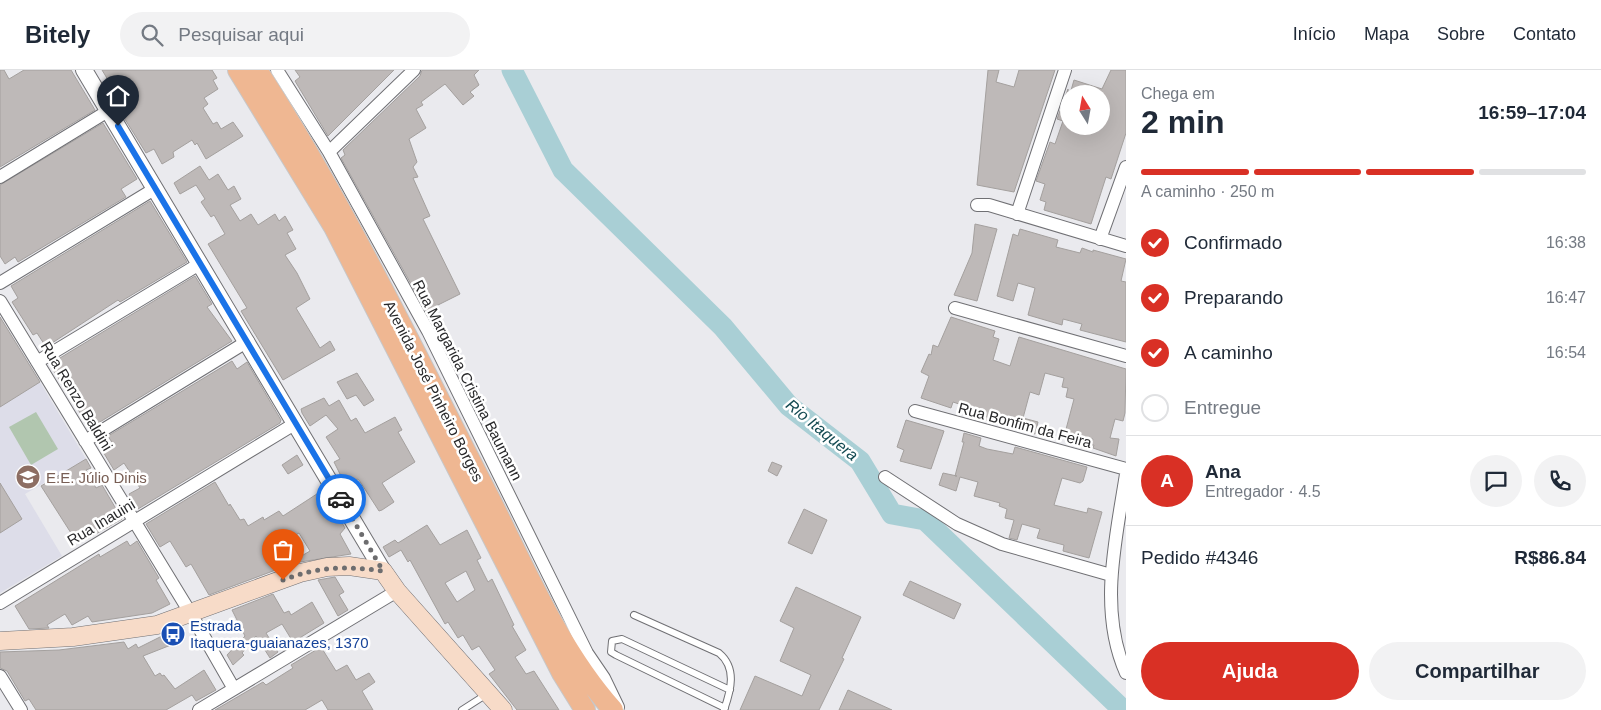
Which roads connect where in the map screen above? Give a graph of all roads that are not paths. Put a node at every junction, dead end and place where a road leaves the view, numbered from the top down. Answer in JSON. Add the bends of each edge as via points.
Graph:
{"nodes":[{"id":1,"x":84,"y":70,"type":"edge"},
{"id":2,"x":238,"y":70,"type":"edge"},
{"id":3,"x":258,"y":70,"type":"edge"},
{"id":4,"x":414,"y":70,"type":"edge"},
{"id":5,"x":1065,"y":70,"type":"edge"},
{"id":6,"x":281,"y":71,"type":"edge"},
{"id":7,"x":108,"y":111,"type":"junction"},
{"id":8,"x":329,"y":152,"type":"junction"},
{"id":9,"x":1126,"y":167,"type":"edge"},
{"id":10,"x":0,"y":178,"type":"edge"},
{"id":11,"x":156,"y":188,"type":"junction"},
{"id":12,"x":978,"y":205,"type":"dead end"},
{"id":13,"x":1017,"y":214,"type":"junction"},
{"id":14,"x":1100,"y":239,"type":"junction"},
{"id":15,"x":1126,"y":246,"type":"edge"},
{"id":16,"x":201,"y":263,"type":"junction"},
{"id":17,"x":0,"y":282,"type":"edge"},
{"id":18,"x":0,"y":301,"type":"edge"},
{"id":19,"x":955,"y":308,"type":"dead end"},
{"id":20,"x":248,"y":341,"type":"junction"},
{"id":21,"x":1126,"y":356,"type":"edge"},
{"id":22,"x":38,"y":362,"type":"junction"},
{"id":23,"x":915,"y":411,"type":"dead end"},
{"id":24,"x":296,"y":423,"type":"junction"},
{"id":25,"x":85,"y":441,"type":"junction"},
{"id":26,"x":1126,"y":469,"type":"edge"},
{"id":27,"x":1126,"y":474,"type":"edge"},
{"id":28,"x":885,"y":477,"type":"dead end"},
{"id":29,"x":134,"y":521,"type":"junction"},
{"id":30,"x":383,"y":571,"type":"junction"},
{"id":31,"x":1111,"y":575,"type":"junction"},
{"id":32,"x":397,"y":591,"type":"junction"},
{"id":33,"x":0,"y":602,"type":"edge"},
{"id":34,"x":191,"y":614,"type":"junction"},
{"id":35,"x":634,"y":615,"type":"dead end"},
{"id":36,"x":0,"y":641,"type":"edge"},
{"id":37,"x":1126,"y":673,"type":"edge"},
{"id":38,"x":0,"y":676,"type":"edge"},
{"id":39,"x":234,"y":689,"type":"junction"},
{"id":40,"x":730,"y":690,"type":"junction"},
{"id":41,"x":488,"y":694,"type":"junction"},
{"id":42,"x":724,"y":709,"type":"edge"},
{"id":43,"x":20,"y":710,"type":"edge"},
{"id":44,"x":199,"y":710,"type":"edge"},
{"id":45,"x":462,"y":710,"type":"edge"},
{"id":46,"x":503,"y":710,"type":"edge"},
{"id":47,"x":584,"y":710,"type":"edge"},
{"id":48,"x":613,"y":710,"type":"edge"},
{"id":49,"x":619,"y":710,"type":"edge"}],
"edges":[{"from":1,"to":7,"type":"street"},
{"from":2,"to":47,"type":"main road","name":"Avenida José Pinheiro Borges","via":[[334,227],[562,673]]},
{"from":3,"to":48,"type":"main road","name":"Avenida José Pinheiro Borges","via":[[348,222],[551,619]]},
{"from":4,"to":8,"type":"street"},
{"from":5,"to":13,"type":"street"},
{"from":6,"to":8,"type":"street","name":"Rua Margarida Cristina Baumann"},
{"from":7,"to":10,"type":"street"},
{"from":7,"to":11,"type":"street"},
{"from":8,"to":49,"type":"street","name":"Rua Margarida Cristina Baumann","via":[[428,331],[587,653],[604,678]]},
{"from":9,"to":14,"type":"street"},
{"from":11,"to":16,"type":"street"},
{"from":11,"to":17,"type":"street"},
{"from":12,"to":13,"type":"street"},
{"from":13,"to":14,"type":"street"},
{"from":14,"to":15,"type":"street"},
{"from":16,"to":20,"type":"street"},
{"from":16,"to":22,"type":"street"},
{"from":18,"to":22,"type":"street","name":"Rua Renzo Baldini"},
{"from":19,"to":21,"type":"street"},
{"from":20,"to":24,"type":"street"},
{"from":20,"to":25,"type":"street"},
{"from":22,"to":25,"type":"street","name":"Rua Renzo Baldini"},
{"from":23,"to":26,"type":"street","name":"Rua Bonfim da Feira"},
{"from":24,"to":29,"type":"street","name":"Rua Inauini"},
{"from":24,"to":30,"type":"street"},
{"from":25,"to":29,"type":"street","name":"Rua Renzo Baldini"},
{"from":27,"to":31,"type":"street"},
{"from":28,"to":31,"type":"street","via":[[957,524],[993,540]]},
{"from":29,"to":33,"type":"street","name":"Rua Inauini"},
{"from":29,"to":34,"type":"street","name":"Rua Renzo Baldini"},
{"from":30,"to":32,"type":"main road"},
{"from":30,"to":34,"type":"main road","via":[[349,566],[300,573]]},
{"from":31,"to":37,"type":"street","via":[[1113,633]]},
{"from":32,"to":39,"type":"street"},
{"from":32,"to":41,"type":"main road"},
{"from":34,"to":36,"type":"main road","via":[[157,625],[73,637]]},
{"from":34,"to":39,"type":"street","name":"Rua Renzo Baldini"},
{"from":35,"to":40,"type":"lane","via":[[719,652],[728,663],[732,680]]},
{"from":38,"to":43,"type":"street"},
{"from":39,"to":44,"type":"street"},
{"from":40,"to":42,"type":"lane"},
{"from":40,"to":42,"type":"lane","via":[[622,639],[612,641],[610,645],[611,652],[616,655]]},
{"from":41,"to":45,"type":"lane"},
{"from":41,"to":46,"type":"main road"}]}
